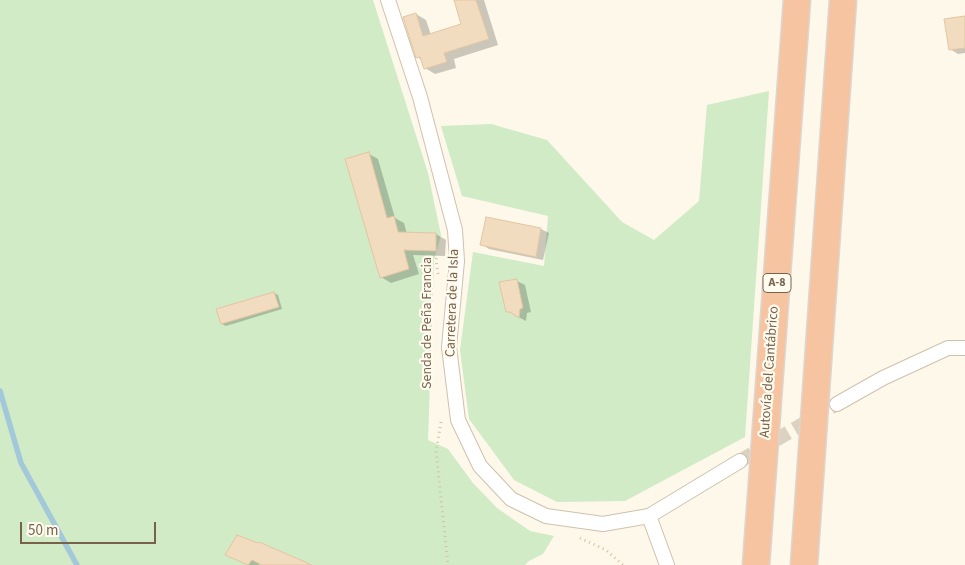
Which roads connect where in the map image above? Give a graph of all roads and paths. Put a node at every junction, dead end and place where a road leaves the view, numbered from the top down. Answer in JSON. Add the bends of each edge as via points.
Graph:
{"nodes":[{"id":1,"x":388,"y":0,"type":"edge"},
{"id":2,"x":797,"y":0,"type":"edge"},
{"id":3,"x":843,"y":0,"type":"edge"},
{"id":4,"x":440,"y":244,"type":"dead end"},
{"id":5,"x":439,"y":276,"type":"dead end"},
{"id":6,"x":965,"y":348,"type":"edge"},
{"id":7,"x":837,"y":404,"type":"tunnel mouth"},
{"id":8,"x":441,"y":417,"type":"dead end"},
{"id":9,"x":740,"y":461,"type":"tunnel mouth"},
{"id":10,"x":649,"y":516,"type":"junction"},
{"id":11,"x":448,"y":565,"type":"edge"},
{"id":12,"x":667,"y":565,"type":"edge"},
{"id":13,"x":756,"y":565,"type":"edge"},
{"id":14,"x":804,"y":565,"type":"edge"}],
"edges":[{"from":1,"to":10,"type":"street","name":"Carretera de la Isla","via":[[420,97],[455,230],[457,261],[449,347],[458,420],[480,466],[511,498],[546,516],[603,524]]},
{"from":2,"to":13,"type":"highway","name":"Autovía del Cantábrico","number":"A-8"},
{"from":3,"to":14,"type":"highway"},
{"from":4,"to":5,"type":"path","name":"Senda de Peña Francia","via":[[436,260]]},
{"from":6,"to":7,"type":"street","via":[[948,348]]},
{"from":8,"to":11,"type":"path","via":[[436,451]]},
{"from":9,"to":10,"type":"street","name":"Carretera de la Isla"},
{"from":10,"to":12,"type":"street"}]}
